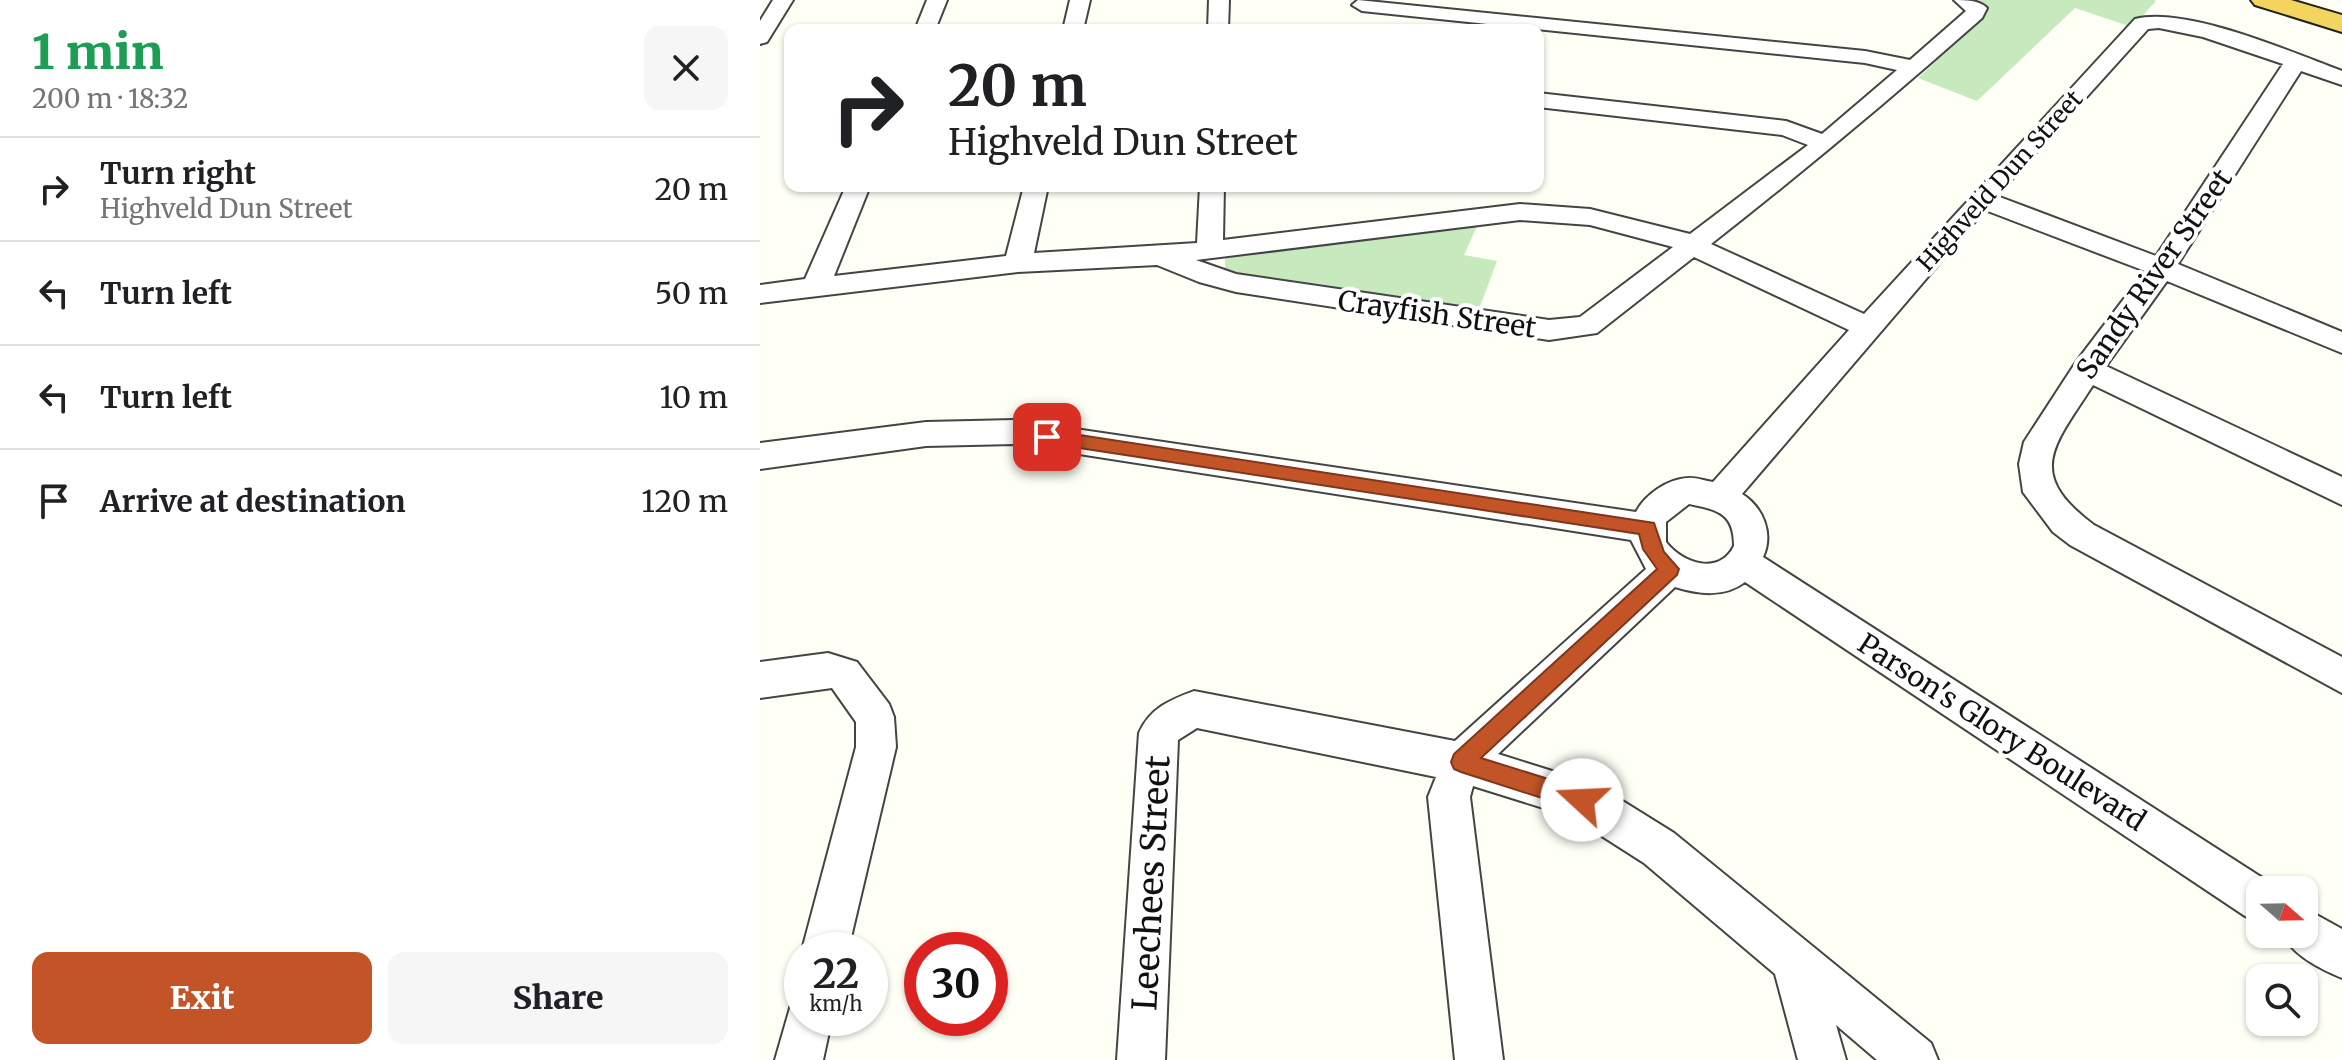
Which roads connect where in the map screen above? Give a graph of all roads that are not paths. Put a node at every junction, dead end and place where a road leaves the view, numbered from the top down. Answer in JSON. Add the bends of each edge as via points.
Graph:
{"nodes":[{"id":1,"x":783,"y":0,"type":"edge"},
{"id":2,"x":937,"y":0,"type":"edge"},
{"id":3,"x":1080,"y":0,"type":"edge"},
{"id":4,"x":1219,"y":0,"type":"edge"},
{"id":5,"x":2267,"y":0,"type":"edge"},
{"id":6,"x":1967,"y":1,"type":"edge"},
{"id":7,"x":1362,"y":3,"type":"edge"},
{"id":8,"x":2342,"y":22,"type":"edge"},
{"id":9,"x":927,"y":24,"type":"edge"},
{"id":10,"x":1074,"y":24,"type":"edge"},
{"id":11,"x":1218,"y":24,"type":"edge"},
{"id":12,"x":1365,"y":24,"type":"edge"},
{"id":13,"x":760,"y":38,"type":"edge"},
{"id":14,"x":2295,"y":63,"type":"junction"},
{"id":15,"x":1914,"y":67,"type":"junction"},
{"id":16,"x":2342,"y":78,"type":"edge"},
{"id":17,"x":1544,"y":101,"type":"edge"},
{"id":18,"x":1825,"y":143,"type":"junction"},
{"id":19,"x":855,"y":192,"type":"edge"},
{"id":20,"x":1035,"y":192,"type":"edge"},
{"id":21,"x":1212,"y":192,"type":"edge"},
{"id":22,"x":1981,"y":199,"type":"junction"},
{"id":23,"x":1692,"y":245,"type":"junction"},
{"id":24,"x":1210,"y":250,"type":"junction"},
{"id":25,"x":1160,"y":256,"type":"junction"},
{"id":26,"x":1018,"y":263,"type":"junction"},
{"id":27,"x":2162,"y":268,"type":"junction"},
{"id":28,"x":816,"y":286,"type":"junction"},
{"id":29,"x":760,"y":294,"type":"edge"},
{"id":30,"x":1869,"y":328,"type":"junction"},
{"id":31,"x":2342,"y":343,"type":"edge"},
{"id":32,"x":2087,"y":370,"type":"junction"},
{"id":33,"x":760,"y":456,"type":"edge"},
{"id":34,"x":2342,"y":492,"type":"edge"},
{"id":35,"x":1721,"y":496,"type":"junction"},
{"id":36,"x":1647,"y":528,"type":"junction"},
{"id":37,"x":1744,"y":563,"type":"junction"},
{"id":38,"x":1670,"y":569,"type":"junction"},
{"id":39,"x":2342,"y":676,"type":"edge"},
{"id":40,"x":760,"y":680,"type":"edge"},
{"id":41,"x":1461,"y":762,"type":"junction"},
{"id":42,"x":2246,"y":892,"type":"edge"},
{"id":43,"x":830,"y":932,"type":"edge"},
{"id":44,"x":2318,"y":939,"type":"edge"},
{"id":45,"x":2342,"y":955,"type":"edge"},
{"id":46,"x":1795,"y":962,"type":"junction"},
{"id":47,"x":805,"y":1036,"type":"edge"},
{"id":48,"x":799,"y":1060,"type":"edge"},
{"id":49,"x":1141,"y":1060,"type":"edge"},
{"id":50,"x":1479,"y":1060,"type":"edge"},
{"id":51,"x":1822,"y":1060,"type":"edge"},
{"id":52,"x":1914,"y":1060,"type":"edge"}],
"edges":[{"from":1,"to":13,"type":"street"},
{"from":2,"to":9,"type":"street"},
{"from":3,"to":10,"type":"street"},
{"from":4,"to":11,"type":"street"},
{"from":5,"to":8,"type":"highway"},
{"from":6,"to":15,"type":"street","via":[[1977,8],[1975,14]]},
{"from":7,"to":12,"type":"street"},
{"from":7,"to":15,"type":"street","via":[[1865,57]]},
{"from":14,"to":16,"type":"street","name":"Highveld Dun Street"},
{"from":14,"to":22,"type":"street","name":"Highveld Dun Street","via":[[2196,29],[2142,23]]},
{"from":14,"to":27,"type":"street","name":"Sandy River Street"},
{"from":15,"to":18,"type":"street"},
{"from":17,"to":18,"type":"street","via":[[1786,128]]},
{"from":18,"to":23,"type":"street"},
{"from":19,"to":28,"type":"street"},
{"from":20,"to":26,"type":"street"},
{"from":21,"to":24,"type":"street"},
{"from":22,"to":27,"type":"street"},
{"from":22,"to":30,"type":"street","name":"Highveld Dun Street"},
{"from":23,"to":24,"type":"street","name":"Crayfish Street","via":[[1590,217],[1520,212]]},
{"from":23,"to":25,"type":"street","name":"Crayfish Street","via":[[1602,317],[1567,330],[1250,285],[1209,276]]},
{"from":23,"to":30,"type":"street","name":"Crayfish Street"},
{"from":24,"to":25,"type":"street","name":"Crayfish Street"},
{"from":25,"to":26,"type":"street","name":"Crayfish Street"},
{"from":26,"to":28,"type":"street","name":"Crayfish Street"},
{"from":27,"to":31,"type":"street"},
{"from":27,"to":32,"type":"street","name":"Sandy River Street"},
{"from":28,"to":29,"type":"street","name":"Crayfish Street"},
{"from":30,"to":35,"type":"street","name":"Highveld Dun Street"},
{"from":32,"to":34,"type":"street"},
{"from":32,"to":39,"type":"street","name":"Sandy River Street","via":[[2040,442],[2035,464],[2039,492],[2082,535]]},
{"from":33,"to":36,"type":"street","via":[[926,434],[1015,432]]},
{"from":35,"to":36,"type":"street","via":[[1688,491],[1674,495],[1660,503]]},
{"from":35,"to":37,"type":"street","via":[[1735,505],[1752,529],[1753,544]]},
{"from":36,"to":38,"type":"street","via":[[1657,558]]},
{"from":37,"to":38,"type":"street","via":[[1724,577],[1706,579]]},
{"from":37,"to":42,"type":"street","name":"Parson's Glory Boulevard"},
{"from":38,"to":41,"type":"street"},
{"from":40,"to":43,"type":"street","via":[[828,670],[844,674],[875,717],[876,747]]},
{"from":41,"to":46,"type":"street","name":"Leechees Street","via":[[1582,800],[1619,822],[1659,848]]},
{"from":41,"to":49,"type":"street","name":"Leechees Street","via":[[1206,710],[1194,709],[1169,722],[1159,733]]},
{"from":41,"to":50,"type":"street","via":[[1449,797]]},
{"from":44,"to":45,"type":"street"},
{"from":46,"to":51,"type":"street"},
{"from":46,"to":52,"type":"street","name":"Leechees Street"},
{"from":47,"to":48,"type":"street"}]}
